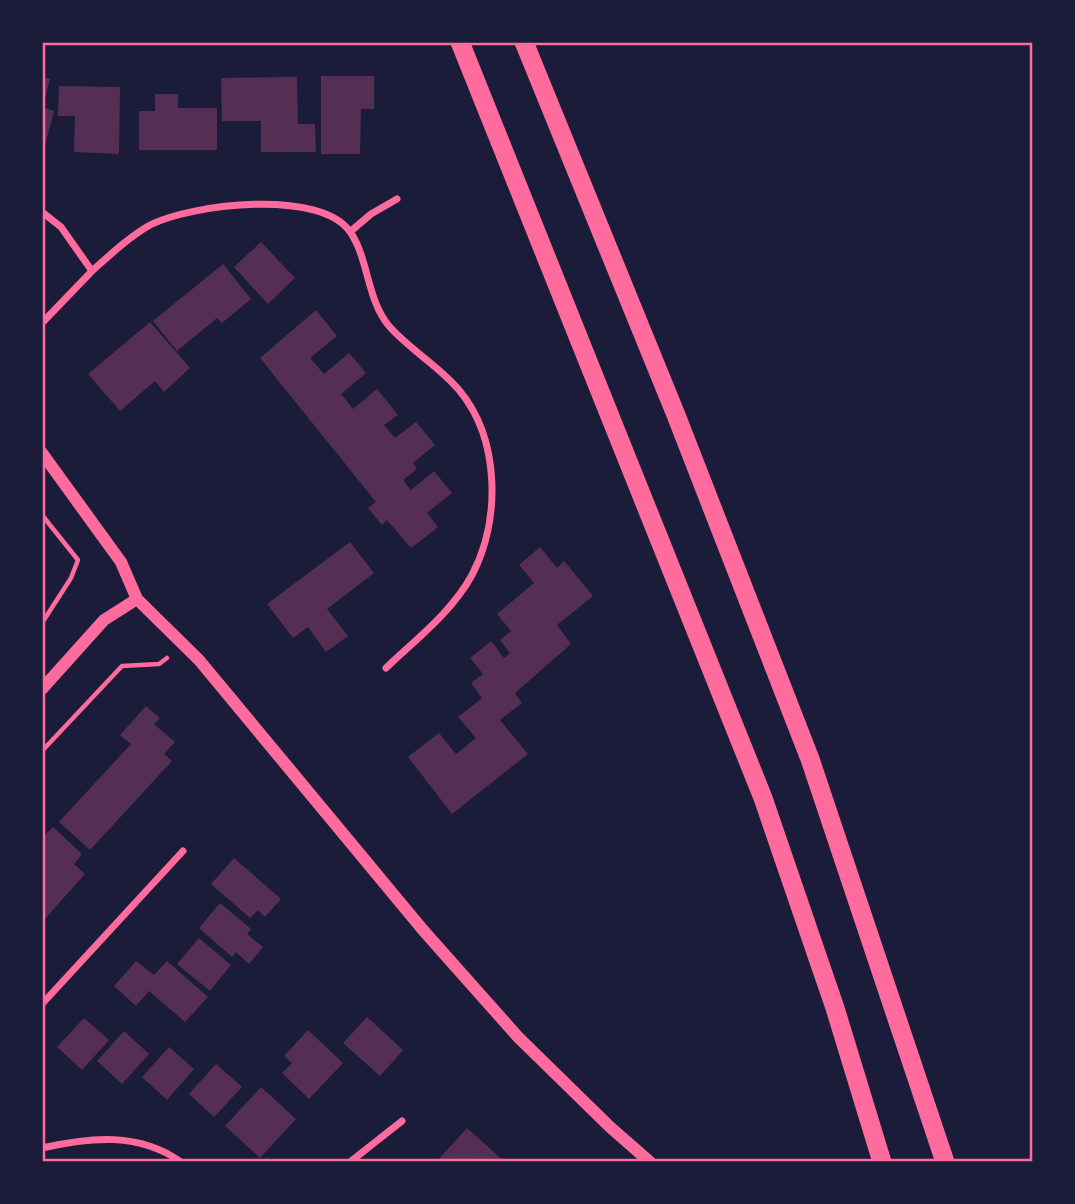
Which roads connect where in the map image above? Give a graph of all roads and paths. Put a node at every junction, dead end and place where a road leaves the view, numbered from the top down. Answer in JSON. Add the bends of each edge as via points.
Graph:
{"nodes":[{"id":1,"x":460,"y":42,"type":"edge"},
{"id":2,"x":524,"y":42,"type":"edge"},
{"id":3,"x":397,"y":199,"type":"dead end"},
{"id":4,"x":42,"y":212,"type":"edge"},
{"id":5,"x":351,"y":231,"type":"junction"},
{"id":6,"x":92,"y":271,"type":"junction"},
{"id":7,"x":42,"y":323,"type":"edge"},
{"id":8,"x":42,"y":453,"type":"edge"},
{"id":9,"x":42,"y":515,"type":"edge"},
{"id":10,"x":137,"y":599,"type":"junction"},
{"id":11,"x":42,"y":623,"type":"edge"},
{"id":12,"x":184,"y":644,"type":"junction"},
{"id":13,"x":386,"y":668,"type":"dead end"},
{"id":14,"x":42,"y":689,"type":"edge"},
{"id":15,"x":42,"y":751,"type":"edge"},
{"id":16,"x":183,"y":851,"type":"dead end"},
{"id":17,"x":42,"y":1004,"type":"edge"},
{"id":18,"x":402,"y":1121,"type":"dead end"},
{"id":19,"x":42,"y":1148,"type":"edge"},
{"id":20,"x":181,"y":1162,"type":"edge"},
{"id":21,"x":350,"y":1162,"type":"edge"},
{"id":22,"x":650,"y":1162,"type":"edge"},
{"id":23,"x":882,"y":1162,"type":"edge"},
{"id":24,"x":945,"y":1162,"type":"edge"}],
"edges":[{"from":1,"to":23,"type":"highway","via":[[762,798],[835,1008]]},
{"from":2,"to":24,"type":"highway","via":[[810,759]]},
{"from":3,"to":5,"type":"street"},
{"from":4,"to":6,"type":"street","via":[[61,227]]},
{"from":5,"to":6,"type":"street","via":[[311,210],[238,204],[202,207],[150,225]]},
{"from":5,"to":13,"type":"street","via":[[386,323],[458,390],[476,417],[492,475],[491,518],[472,576],[448,608]]},
{"from":6,"to":7,"type":"street"},
{"from":8,"to":10,"type":"street","via":[[114,552]]},
{"from":9,"to":11,"type":"path","via":[[78,560]]},
{"from":10,"to":12,"type":"street"},
{"from":10,"to":14,"type":"street","via":[[104,620]]},
{"from":12,"to":15,"type":"path","via":[[159,664],[122,666]]},
{"from":12,"to":22,"type":"street","via":[[422,930],[518,1037]]},
{"from":16,"to":17,"type":"street"},
{"from":18,"to":21,"type":"street"},
{"from":19,"to":20,"type":"street","via":[[123,1139],[165,1151]]}]}
